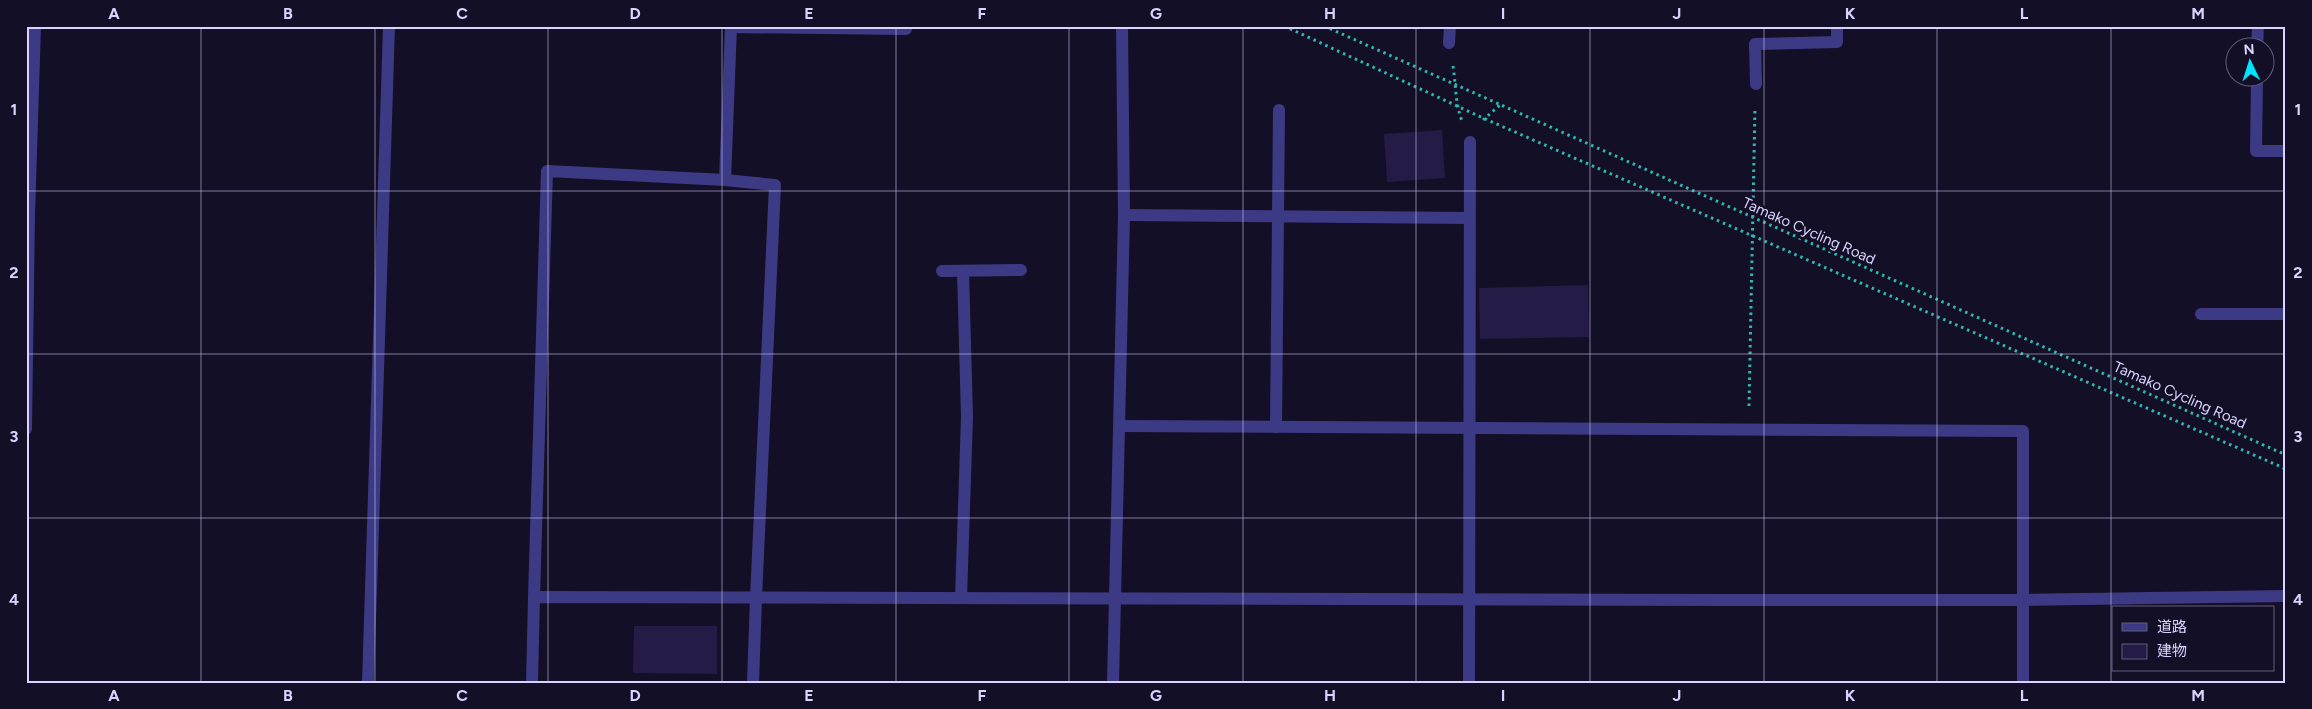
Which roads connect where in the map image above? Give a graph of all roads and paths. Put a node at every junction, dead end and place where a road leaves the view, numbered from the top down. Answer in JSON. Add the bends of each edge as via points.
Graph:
{"nodes":[{"id":1,"x":35,"y":26,"type":"edge"},
{"id":2,"x":389,"y":26,"type":"edge"},
{"id":3,"x":906,"y":26,"type":"edge"},
{"id":4,"x":1122,"y":26,"type":"edge"},
{"id":5,"x":1284,"y":26,"type":"edge"},
{"id":6,"x":1324,"y":26,"type":"edge"},
{"id":7,"x":1450,"y":26,"type":"edge"},
{"id":8,"x":1837,"y":26,"type":"edge"},
{"id":9,"x":731,"y":27,"type":"edge"},
{"id":10,"x":1449,"y":43,"type":"dead end"},
{"id":11,"x":1756,"y":84,"type":"joint"},
{"id":12,"x":1457,"y":87,"type":"junction"},
{"id":13,"x":2257,"y":88,"type":"edge"},
{"id":14,"x":1456,"y":106,"type":"junction"},
{"id":15,"x":1279,"y":110,"type":"dead end"},
{"id":16,"x":1470,"y":142,"type":"dead end"},
{"id":17,"x":2286,"y":151,"type":"edge"},
{"id":18,"x":725,"y":180,"type":"junction"},
{"id":19,"x":1124,"y":215,"type":"junction"},
{"id":20,"x":1278,"y":216,"type":"junction"},
{"id":21,"x":1468,"y":218,"type":"junction"},
{"id":22,"x":1753,"y":218,"type":"junction"},
{"id":23,"x":1752,"y":236,"type":"junction"},
{"id":24,"x":1021,"y":270,"type":"dead end"},
{"id":25,"x":942,"y":271,"type":"dead end"},
{"id":26,"x":963,"y":271,"type":"junction"},
{"id":27,"x":2201,"y":314,"type":"dead end"},
{"id":28,"x":2286,"y":314,"type":"edge"},
{"id":29,"x":1120,"y":426,"type":"junction"},
{"id":30,"x":1276,"y":427,"type":"junction"},
{"id":31,"x":1470,"y":428,"type":"junction"},
{"id":32,"x":26,"y":429,"type":"edge"},
{"id":33,"x":1748,"y":429,"type":"junction"},
{"id":34,"x":2286,"y":455,"type":"edge"},
{"id":35,"x":2286,"y":469,"type":"edge"},
{"id":36,"x":2286,"y":596,"type":"edge"},
{"id":37,"x":534,"y":597,"type":"junction"},
{"id":38,"x":756,"y":598,"type":"junction"},
{"id":39,"x":961,"y":598,"type":"junction"},
{"id":40,"x":1117,"y":598,"type":"junction"},
{"id":41,"x":1469,"y":598,"type":"junction"},
{"id":42,"x":2023,"y":600,"type":"junction"},
{"id":43,"x":368,"y":683,"type":"edge"},
{"id":44,"x":532,"y":683,"type":"edge"},
{"id":45,"x":752,"y":683,"type":"edge"},
{"id":46,"x":1114,"y":683,"type":"edge"},
{"id":47,"x":1468,"y":683,"type":"edge"},
{"id":48,"x":2023,"y":683,"type":"edge"}],
"edges":[{"from":1,"to":32,"type":"street"},
{"from":2,"to":43,"type":"street"},
{"from":3,"to":9,"type":"street","via":[[906,29]]},
{"from":4,"to":19,"type":"street"},
{"from":5,"to":14,"type":"path"},
{"from":6,"to":12,"type":"path","name":"Tamako Cycling Road"},
{"from":7,"to":10,"type":"street"},
{"from":8,"to":11,"type":"street","via":[[1837,42],[1755,44]]},
{"from":9,"to":18,"type":"street"},
{"from":11,"to":22,"type":"path"},
{"from":12,"to":14,"type":"path"},
{"from":12,"to":22,"type":"path","name":"Tamako Cycling Road"},
{"from":13,"to":17,"type":"street","via":[[2256,152]]},
{"from":14,"to":23,"type":"path"},
{"from":15,"to":20,"type":"street"},
{"from":16,"to":21,"type":"street"},
{"from":18,"to":37,"type":"street","via":[[548,171]]},
{"from":18,"to":38,"type":"street","via":[[775,185]]},
{"from":19,"to":20,"type":"street"},
{"from":19,"to":29,"type":"street"},
{"from":20,"to":21,"type":"street"},
{"from":20,"to":30,"type":"street"},
{"from":21,"to":31,"type":"street"},
{"from":22,"to":23,"type":"path"},
{"from":22,"to":34,"type":"path","name":"Tamako Cycling Road"},
{"from":23,"to":33,"type":"path"},
{"from":23,"to":35,"type":"path"},
{"from":24,"to":26,"type":"street"},
{"from":25,"to":26,"type":"street"},
{"from":26,"to":39,"type":"street","via":[[967,417]]},
{"from":27,"to":28,"type":"street"},
{"from":29,"to":30,"type":"street"},
{"from":29,"to":40,"type":"street"},
{"from":30,"to":31,"type":"street"},
{"from":31,"to":33,"type":"street"},
{"from":31,"to":41,"type":"street"},
{"from":33,"to":42,"type":"street","via":[[2023,431]]},
{"from":36,"to":42,"type":"street"},
{"from":37,"to":38,"type":"street"},
{"from":37,"to":44,"type":"street"},
{"from":38,"to":39,"type":"street"},
{"from":38,"to":45,"type":"street"},
{"from":39,"to":40,"type":"street"},
{"from":40,"to":41,"type":"street"},
{"from":40,"to":46,"type":"street"},
{"from":41,"to":42,"type":"street"},
{"from":41,"to":47,"type":"street"},
{"from":42,"to":48,"type":"street"}]}
